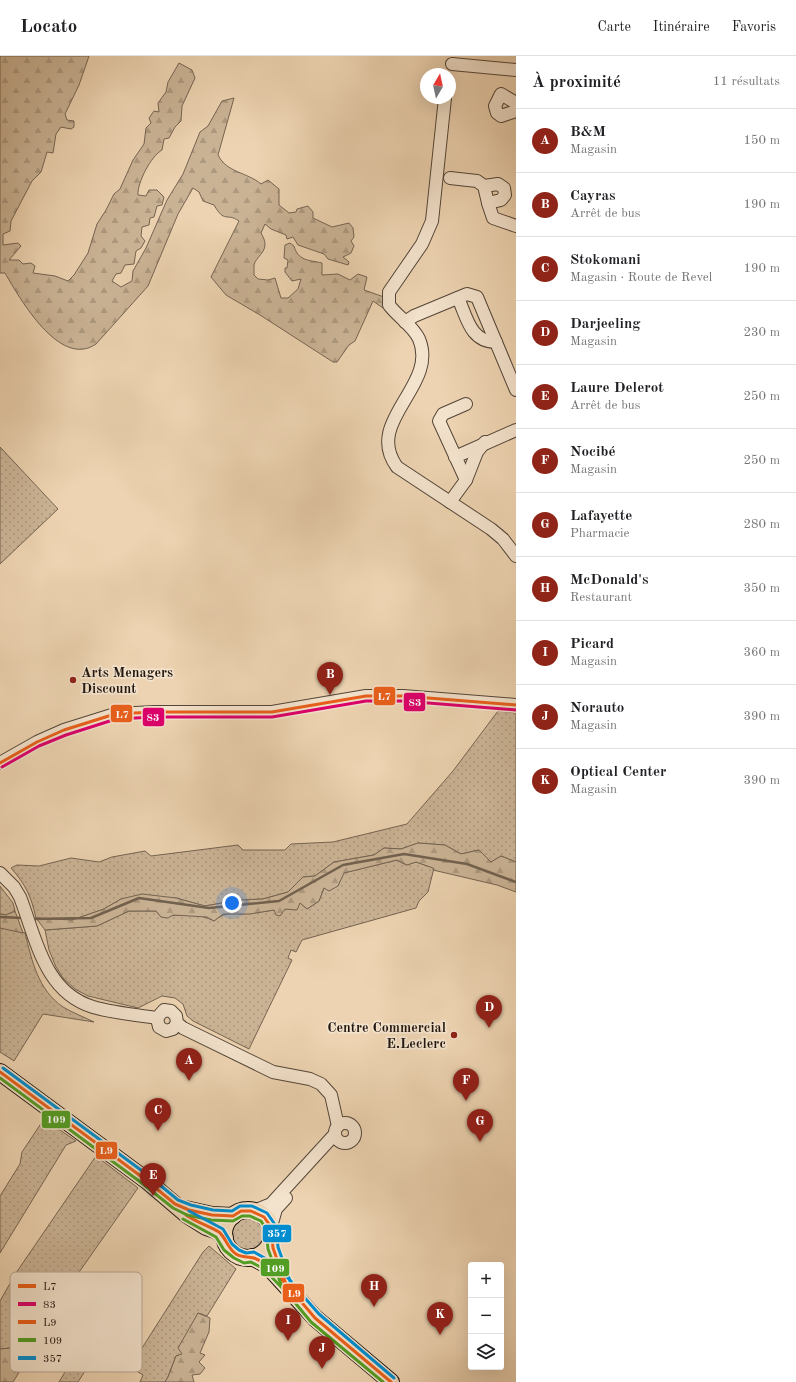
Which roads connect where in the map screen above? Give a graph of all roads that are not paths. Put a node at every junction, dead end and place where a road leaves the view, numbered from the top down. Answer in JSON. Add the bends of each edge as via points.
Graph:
{"nodes":[{"id":1,"x":452,"y":65,"type":"edge"},
{"id":2,"x":516,"y":70,"type":"edge"},
{"id":3,"x":516,"y":103,"type":"edge"},
{"id":4,"x":444,"y":104,"type":"edge"},
{"id":5,"x":516,"y":111,"type":"edge"},
{"id":6,"x":450,"y":178,"type":"dead end"},
{"id":7,"x":484,"y":186,"type":"junction"},
{"id":8,"x":488,"y":203,"type":"junction"},
{"id":9,"x":516,"y":226,"type":"edge"},
{"id":10,"x":458,"y":298,"type":"junction"},
{"id":11,"x":405,"y":322,"type":"junction"},
{"id":12,"x":496,"y":342,"type":"junction"},
{"id":13,"x":516,"y":390,"type":"edge"},
{"id":14,"x":466,"y":404,"type":"dead end"},
{"id":15,"x":516,"y":430,"type":"edge"},
{"id":16,"x":485,"y":442,"type":"junction"},
{"id":17,"x":455,"y":457,"type":"junction"},
{"id":18,"x":466,"y":480,"type":"junction"},
{"id":19,"x":450,"y":502,"type":"junction"},
{"id":20,"x":516,"y":556,"type":"edge"},
{"id":21,"x":512,"y":702,"type":"edge"},
{"id":22,"x":0,"y":763,"type":"edge"},
{"id":23,"x":0,"y":873,"type":"edge"},
{"id":24,"x":0,"y":1072,"type":"edge"},
{"id":25,"x":338,"y":1134,"type":"junction"},
{"id":26,"x":175,"y":1204,"type":"junction"},
{"id":27,"x":254,"y":1211,"type":"junction"},
{"id":28,"x":233,"y":1216,"type":"junction"},
{"id":29,"x":271,"y":1233,"type":"junction"},
{"id":30,"x":225,"y":1238,"type":"junction"},
{"id":31,"x":252,"y":1257,"type":"junction"},
{"id":32,"x":286,"y":1284,"type":"junction"},
{"id":33,"x":392,"y":1382,"type":"edge"}],
"edges":[{"from":1,"to":2,"type":"street"},
{"from":3,"to":5,"type":"street","via":[[501,94],[495,106],[496,113],[501,116]]},
{"from":4,"to":11,"type":"street","via":[[432,221],[422,244],[389,292],[389,305]]},
{"from":6,"to":7,"type":"street","via":[[477,181]]},
{"from":7,"to":8,"type":"street"},
{"from":7,"to":8,"type":"street","via":[[498,184],[504,188],[505,195],[501,200]]},
{"from":8,"to":9,"type":"street","via":[[493,218]]},
{"from":10,"to":11,"type":"street"},
{"from":10,"to":12,"type":"street","via":[[474,334],[480,339]]},
{"from":10,"to":12,"type":"street","via":[[467,294],[477,297]]},
{"from":11,"to":19,"type":"street","via":[[419,338],[422,365],[390,430],[387,442],[389,453],[397,467]]},
{"from":12,"to":13,"type":"street"},
{"from":14,"to":17,"type":"street","via":[[443,414],[439,421]]},
{"from":15,"to":16,"type":"street"},
{"from":16,"to":17,"type":"street"},
{"from":16,"to":18,"type":"street","via":[[477,452]]},
{"from":17,"to":18,"type":"street"},
{"from":18,"to":19,"type":"street"},
{"from":19,"to":20,"type":"street","via":[[497,534]]},
{"from":21,"to":22,"type":"street","via":[[366,696],[272,712],[115,714],[64,730]]},
{"from":23,"to":25,"type":"street","via":[[14,887],[52,979],[78,1001],[92,1007],[157,1018],[161,1012],[168,1010],[176,1016],[177,1023],[183,1028],[273,1072],[310,1079],[322,1084],[331,1095]]},
{"from":24,"to":26,"type":"main road"},
{"from":25,"to":27,"type":"street","via":[[271,1204]]},
{"from":25,"to":29,"type":"street","via":[[276,1209]]},
{"from":26,"to":28,"type":"main road","via":[[197,1212]]},
{"from":26,"to":30,"type":"main road","via":[[194,1220],[218,1231]]},
{"from":27,"to":28,"type":"main road","via":[[244,1211]]},
{"from":27,"to":29,"type":"main road","via":[[264,1217]]},
{"from":28,"to":30,"type":"main road","via":[[226,1226]]},
{"from":29,"to":31,"type":"main road","via":[[266,1249]]},
{"from":29,"to":32,"type":"main road","via":[[276,1258]]},
{"from":30,"to":31,"type":"main road","via":[[233,1252],[242,1257]]},
{"from":31,"to":32,"type":"main road","via":[[267,1265]]},
{"from":32,"to":33,"type":"main road","via":[[315,1318]]}]}
